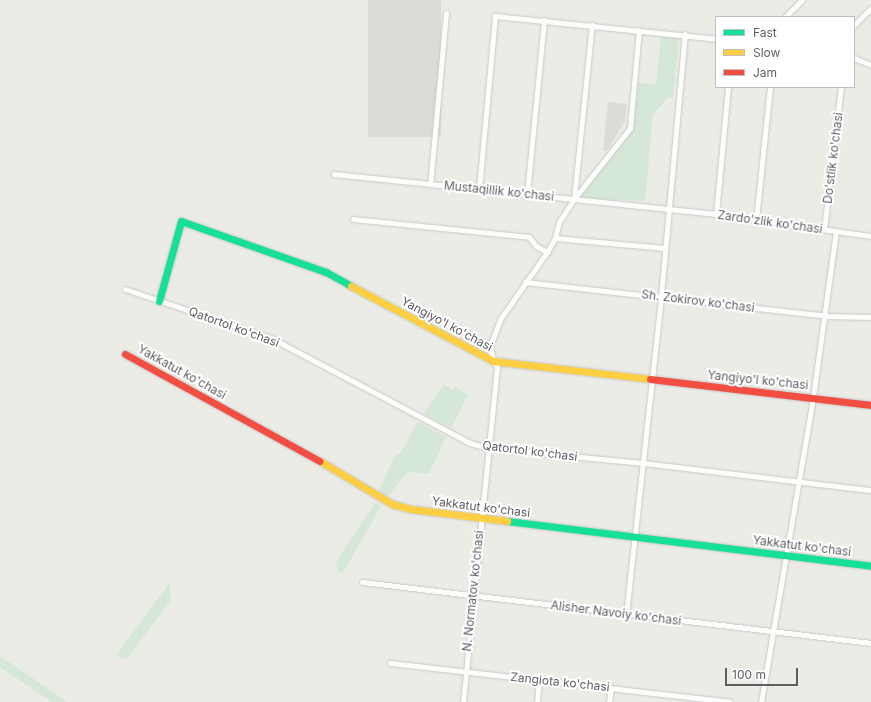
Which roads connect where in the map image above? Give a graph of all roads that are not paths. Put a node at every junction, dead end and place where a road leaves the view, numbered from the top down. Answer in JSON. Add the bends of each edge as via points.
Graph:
{"nodes":[{"id":1,"x":802,"y":0,"type":"edge"},
{"id":2,"x":871,"y":8,"type":"edge"},
{"id":3,"x":446,"y":12,"type":"dead end"},
{"id":4,"x":786,"y":16,"type":"edge"},
{"id":5,"x":544,"y":20,"type":"junction"},
{"id":6,"x":855,"y":24,"type":"edge"},
{"id":7,"x":592,"y":25,"type":"junction"},
{"id":8,"x":639,"y":30,"type":"junction"},
{"id":9,"x":685,"y":34,"type":"junction"},
{"id":10,"x":715,"y":39,"type":"edge"},
{"id":11,"x":855,"y":58,"type":"edge"},
{"id":12,"x":871,"y":65,"type":"edge"},
{"id":13,"x":728,"y":88,"type":"edge"},
{"id":14,"x":770,"y":88,"type":"edge"},
{"id":15,"x":841,"y":88,"type":"edge"},
{"id":16,"x":334,"y":174,"type":"dead end"},
{"id":17,"x":430,"y":184,"type":"junction"},
{"id":18,"x":479,"y":188,"type":"junction"},
{"id":19,"x":527,"y":194,"type":"junction"},
{"id":20,"x":574,"y":199,"type":"junction"},
{"id":21,"x":668,"y":209,"type":"junction"},
{"id":22,"x":716,"y":214,"type":"junction"},
{"id":23,"x":353,"y":219,"type":"dead end"},
{"id":24,"x":756,"y":220,"type":"junction"},
{"id":25,"x":824,"y":229,"type":"junction"},
{"id":26,"x":836,"y":231,"type":"junction"},
{"id":27,"x":871,"y":236,"type":"edge"},
{"id":28,"x":555,"y":238,"type":"junction"},
{"id":29,"x":665,"y":248,"type":"junction"},
{"id":30,"x":547,"y":252,"type":"junction"},
{"id":31,"x":526,"y":282,"type":"junction"},
{"id":32,"x":125,"y":289,"type":"dead end"},
{"id":33,"x":661,"y":296,"type":"junction"},
{"id":34,"x":159,"y":300,"type":"junction"},
{"id":35,"x":826,"y":316,"type":"junction"},
{"id":36,"x":871,"y":317,"type":"edge"},
{"id":37,"x":125,"y":354,"type":"dead end"},
{"id":38,"x":493,"y":361,"type":"junction"},
{"id":39,"x":652,"y":379,"type":"junction"},
{"id":40,"x":813,"y":398,"type":"junction"},
{"id":41,"x":871,"y":405,"type":"edge"},
{"id":42,"x":488,"y":448,"type":"junction"},
{"id":43,"x":644,"y":463,"type":"junction"},
{"id":44,"x":799,"y":481,"type":"junction"},
{"id":45,"x":871,"y":490,"type":"edge"},
{"id":46,"x":480,"y":519,"type":"junction"},
{"id":47,"x":635,"y":536,"type":"junction"},
{"id":48,"x":787,"y":554,"type":"junction"},
{"id":49,"x":871,"y":566,"type":"edge"},
{"id":50,"x":362,"y":582,"type":"dead end"},
{"id":51,"x":472,"y":596,"type":"junction"},
{"id":52,"x":626,"y":614,"type":"junction"},
{"id":53,"x":774,"y":632,"type":"junction"},
{"id":54,"x":871,"y":643,"type":"edge"},
{"id":55,"x":390,"y":663,"type":"dead end"},
{"id":56,"x":466,"y":671,"type":"junction"},
{"id":57,"x":539,"y":680,"type":"junction"},
{"id":58,"x":611,"y":688,"type":"junction"},
{"id":59,"x":463,"y":702,"type":"edge"},
{"id":60,"x":537,"y":702,"type":"edge"},
{"id":61,"x":609,"y":702,"type":"edge"},
{"id":62,"x":730,"y":702,"type":"edge"},
{"id":63,"x":761,"y":702,"type":"edge"}],
"edges":[{"from":1,"to":4,"type":"street"},
{"from":2,"to":6,"type":"street"},
{"from":3,"to":17,"type":"street","name":"Mustaqillik ko'chasi"},
{"from":5,"to":7,"type":"street"},
{"from":5,"to":18,"type":"street","via":[[496,16]]},
{"from":5,"to":19,"type":"street"},
{"from":7,"to":8,"type":"street"},
{"from":7,"to":20,"type":"street"},
{"from":8,"to":9,"type":"street"},
{"from":8,"to":20,"type":"street","via":[[630,128]]},
{"from":9,"to":10,"type":"street"},
{"from":9,"to":21,"type":"street"},
{"from":11,"to":12,"type":"street"},
{"from":13,"to":22,"type":"street"},
{"from":14,"to":24,"type":"street"},
{"from":15,"to":25,"type":"street","name":"Do'stlik ko'chasi"},
{"from":16,"to":17,"type":"street"},
{"from":17,"to":18,"type":"street","name":"Mustaqillik ko'chasi"},
{"from":18,"to":19,"type":"street","name":"Mustaqillik ko'chasi"},
{"from":19,"to":20,"type":"street","name":"Mustaqillik ko'chasi"},
{"from":20,"to":21,"type":"street","name":"Mustaqillik ko'chasi"},
{"from":20,"to":28,"type":"street","via":[[559,222]]},
{"from":21,"to":22,"type":"street","name":"Zardo'zlik ko'chasi"},
{"from":21,"to":29,"type":"street"},
{"from":22,"to":24,"type":"street","name":"Zardo'zlik ko'chasi"},
{"from":23,"to":30,"type":"street","via":[[529,237],[536,246]]},
{"from":24,"to":25,"type":"street","name":"Zardo'zlik ko'chasi"},
{"from":25,"to":26,"type":"street","name":"Zardo'zlik ko'chasi"},
{"from":26,"to":27,"type":"street","name":"Zardo'zlik ko'chasi"},
{"from":26,"to":35,"type":"street"},
{"from":28,"to":29,"type":"street"},
{"from":28,"to":30,"type":"street"},
{"from":29,"to":33,"type":"street"},
{"from":30,"to":31,"type":"street"},
{"from":31,"to":33,"type":"street","name":"Sh. Zokirov ko'chasi"},
{"from":31,"to":38,"type":"street","via":[[501,318],[490,346]]},
{"from":32,"to":34,"type":"street","name":"Qatortol ko'chasi"},
{"from":33,"to":35,"type":"street","name":"Sh. Zokirov ko'chasi"},
{"from":33,"to":39,"type":"street"},
{"from":34,"to":38,"type":"street","name":"Yangiyo'l ko'chasi","via":[[181,221],[326,272]]},
{"from":34,"to":42,"type":"street","name":"Qatortol ko'chasi","via":[[271,338],[330,367],[434,426],[470,443]]},
{"from":35,"to":36,"type":"street","name":"Sh. Zokirov ko'chasi"},
{"from":35,"to":40,"type":"street"},
{"from":37,"to":46,"type":"street","name":"Yakkatut ko'chasi","via":[[369,488],[392,504]]},
{"from":38,"to":39,"type":"street","name":"Yangiyo'l ko'chasi"},
{"from":38,"to":42,"type":"street","name":"N. Normatov ko'chasi","via":[[497,367]]},
{"from":39,"to":40,"type":"street","name":"Yangiyo'l ko'chasi"},
{"from":39,"to":43,"type":"street"},
{"from":40,"to":41,"type":"street","name":"Yangiyo'l ko'chasi"},
{"from":40,"to":44,"type":"street"},
{"from":42,"to":43,"type":"street","name":"Qatortol ko'chasi"},
{"from":42,"to":46,"type":"street","name":"N. Normatov ko'chasi"},
{"from":43,"to":44,"type":"street","name":"Qatortol ko'chasi"},
{"from":43,"to":47,"type":"street"},
{"from":44,"to":45,"type":"street","name":"Qatortol ko'chasi"},
{"from":44,"to":48,"type":"street"},
{"from":46,"to":47,"type":"street","name":"Yakkatut ko'chasi"},
{"from":46,"to":51,"type":"street","name":"N. Normatov ko'chasi"},
{"from":47,"to":48,"type":"street","name":"Yakkatut ko'chasi"},
{"from":47,"to":52,"type":"street"},
{"from":48,"to":49,"type":"street","name":"Yakkatut ko'chasi"},
{"from":48,"to":53,"type":"street"},
{"from":50,"to":51,"type":"street","name":"Alisher Navoiy ko'chasi"},
{"from":51,"to":52,"type":"street","name":"Alisher Navoiy ko'chasi"},
{"from":51,"to":56,"type":"street","name":"N. Normatov ko'chasi"},
{"from":52,"to":53,"type":"street","name":"Alisher Navoiy ko'chasi"},
{"from":53,"to":54,"type":"street","name":"Alisher Navoiy ko'chasi"},
{"from":53,"to":63,"type":"street"},
{"from":55,"to":56,"type":"street","name":"Zangiota ko'chasi"},
{"from":56,"to":57,"type":"street","name":"Zangiota ko'chasi"},
{"from":56,"to":59,"type":"street","name":"N. Normatov ko'chasi"},
{"from":57,"to":58,"type":"street","name":"Zangiota ko'chasi"},
{"from":57,"to":60,"type":"street"},
{"from":58,"to":61,"type":"street"},
{"from":58,"to":62,"type":"street","name":"Zangiota ko'chasi"}]}
